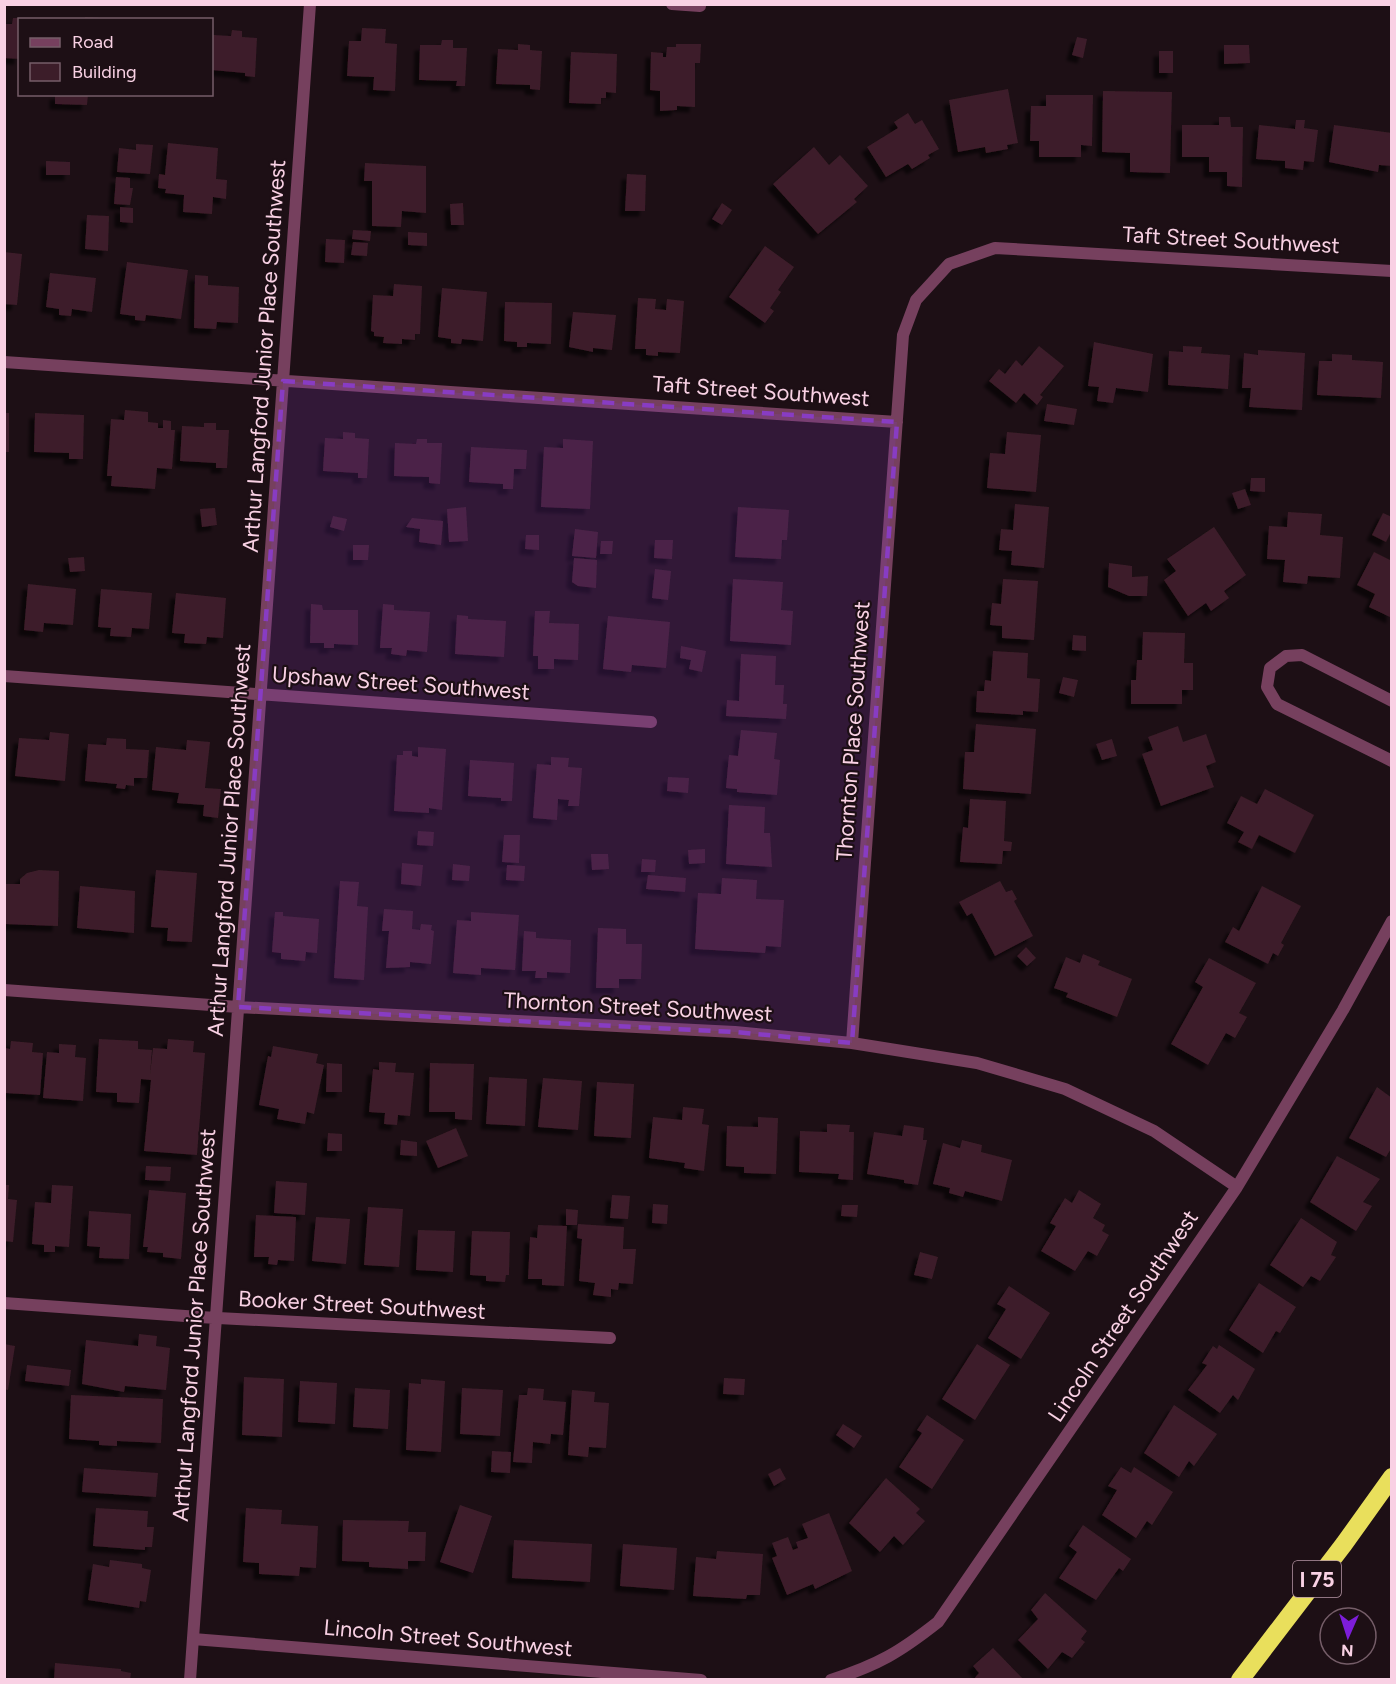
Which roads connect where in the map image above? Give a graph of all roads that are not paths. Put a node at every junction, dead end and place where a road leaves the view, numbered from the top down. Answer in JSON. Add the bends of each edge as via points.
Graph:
{"nodes":[{"id":1,"x":310,"y":4,"type":"edge"},
{"id":2,"x":672,"y":4,"type":"edge"},
{"id":3,"x":700,"y":6,"type":"edge"},
{"id":4,"x":1392,"y":271,"type":"edge"},
{"id":5,"x":4,"y":362,"type":"edge"},
{"id":6,"x":283,"y":381,"type":"junction"},
{"id":7,"x":897,"y":422,"type":"junction"},
{"id":8,"x":4,"y":676,"type":"edge"},
{"id":9,"x":260,"y":694,"type":"junction"},
{"id":10,"x":1392,"y":701,"type":"edge"},
{"id":11,"x":651,"y":722,"type":"dead end"},
{"id":12,"x":1392,"y":761,"type":"edge"},
{"id":13,"x":1392,"y":921,"type":"edge"},
{"id":14,"x":4,"y":990,"type":"edge"},
{"id":15,"x":238,"y":1007,"type":"junction"},
{"id":16,"x":852,"y":1043,"type":"junction"},
{"id":17,"x":1237,"y":1187,"type":"junction"},
{"id":18,"x":4,"y":1303,"type":"edge"},
{"id":19,"x":216,"y":1318,"type":"junction"},
{"id":20,"x":610,"y":1338,"type":"dead end"},
{"id":21,"x":1392,"y":1477,"type":"edge"},
{"id":22,"x":193,"y":1640,"type":"junction"},
{"id":23,"x":190,"y":1680,"type":"edge"},
{"id":24,"x":701,"y":1680,"type":"edge"},
{"id":25,"x":831,"y":1680,"type":"edge"},
{"id":26,"x":1240,"y":1680,"type":"edge"}],
"edges":[{"from":1,"to":6,"type":"street","name":"Arthur Langford Junior Place Southwest"},
{"from":2,"to":3,"type":"street"},
{"from":4,"to":7,"type":"street","name":"Taft Street Southwest","via":[[995,248],[949,264],[916,300],[903,335]]},
{"from":5,"to":6,"type":"street","name":"Taft Street Southwest"},
{"from":6,"to":7,"type":"street","name":"Taft Street Southwest"},
{"from":6,"to":9,"type":"street","name":"Arthur Langford Junior Place Southwest"},
{"from":7,"to":16,"type":"street","name":"Thornton Place Southwest"},
{"from":8,"to":9,"type":"street","name":"Upshaw Street Southwest"},
{"from":9,"to":11,"type":"street","name":"Upshaw Street Southwest"},
{"from":9,"to":15,"type":"street","name":"Arthur Langford Junior Place Southwest"},
{"from":10,"to":12,"type":"street","via":[[1302,655],[1286,656],[1270,668],[1267,687],[1277,704]]},
{"from":13,"to":17,"type":"street","name":"Lincoln Street Southwest"},
{"from":14,"to":15,"type":"street","name":"Thornton Street Southwest"},
{"from":15,"to":16,"type":"street","name":"Thornton Street Southwest","via":[[735,1032]]},
{"from":15,"to":19,"type":"street","name":"Arthur Langford Junior Place Southwest"},
{"from":16,"to":17,"type":"street","name":"Thornton Street Southwest","via":[[977,1063],[1065,1089],[1154,1131]]},
{"from":17,"to":25,"type":"street","name":"Lincoln Street Southwest","via":[[938,1622],[902,1651],[871,1668]]},
{"from":18,"to":19,"type":"street","name":"Booker Street Southwest"},
{"from":19,"to":20,"type":"street","name":"Booker Street Southwest"},
{"from":19,"to":22,"type":"street","name":"Arthur Langford Junior Place Southwest"},
{"from":21,"to":26,"type":"highway","number":"I 75"},
{"from":22,"to":23,"type":"street","name":"Arthur Langford Junior Place Southwest"},
{"from":22,"to":24,"type":"street","name":"Lincoln Street Southwest"}]}
